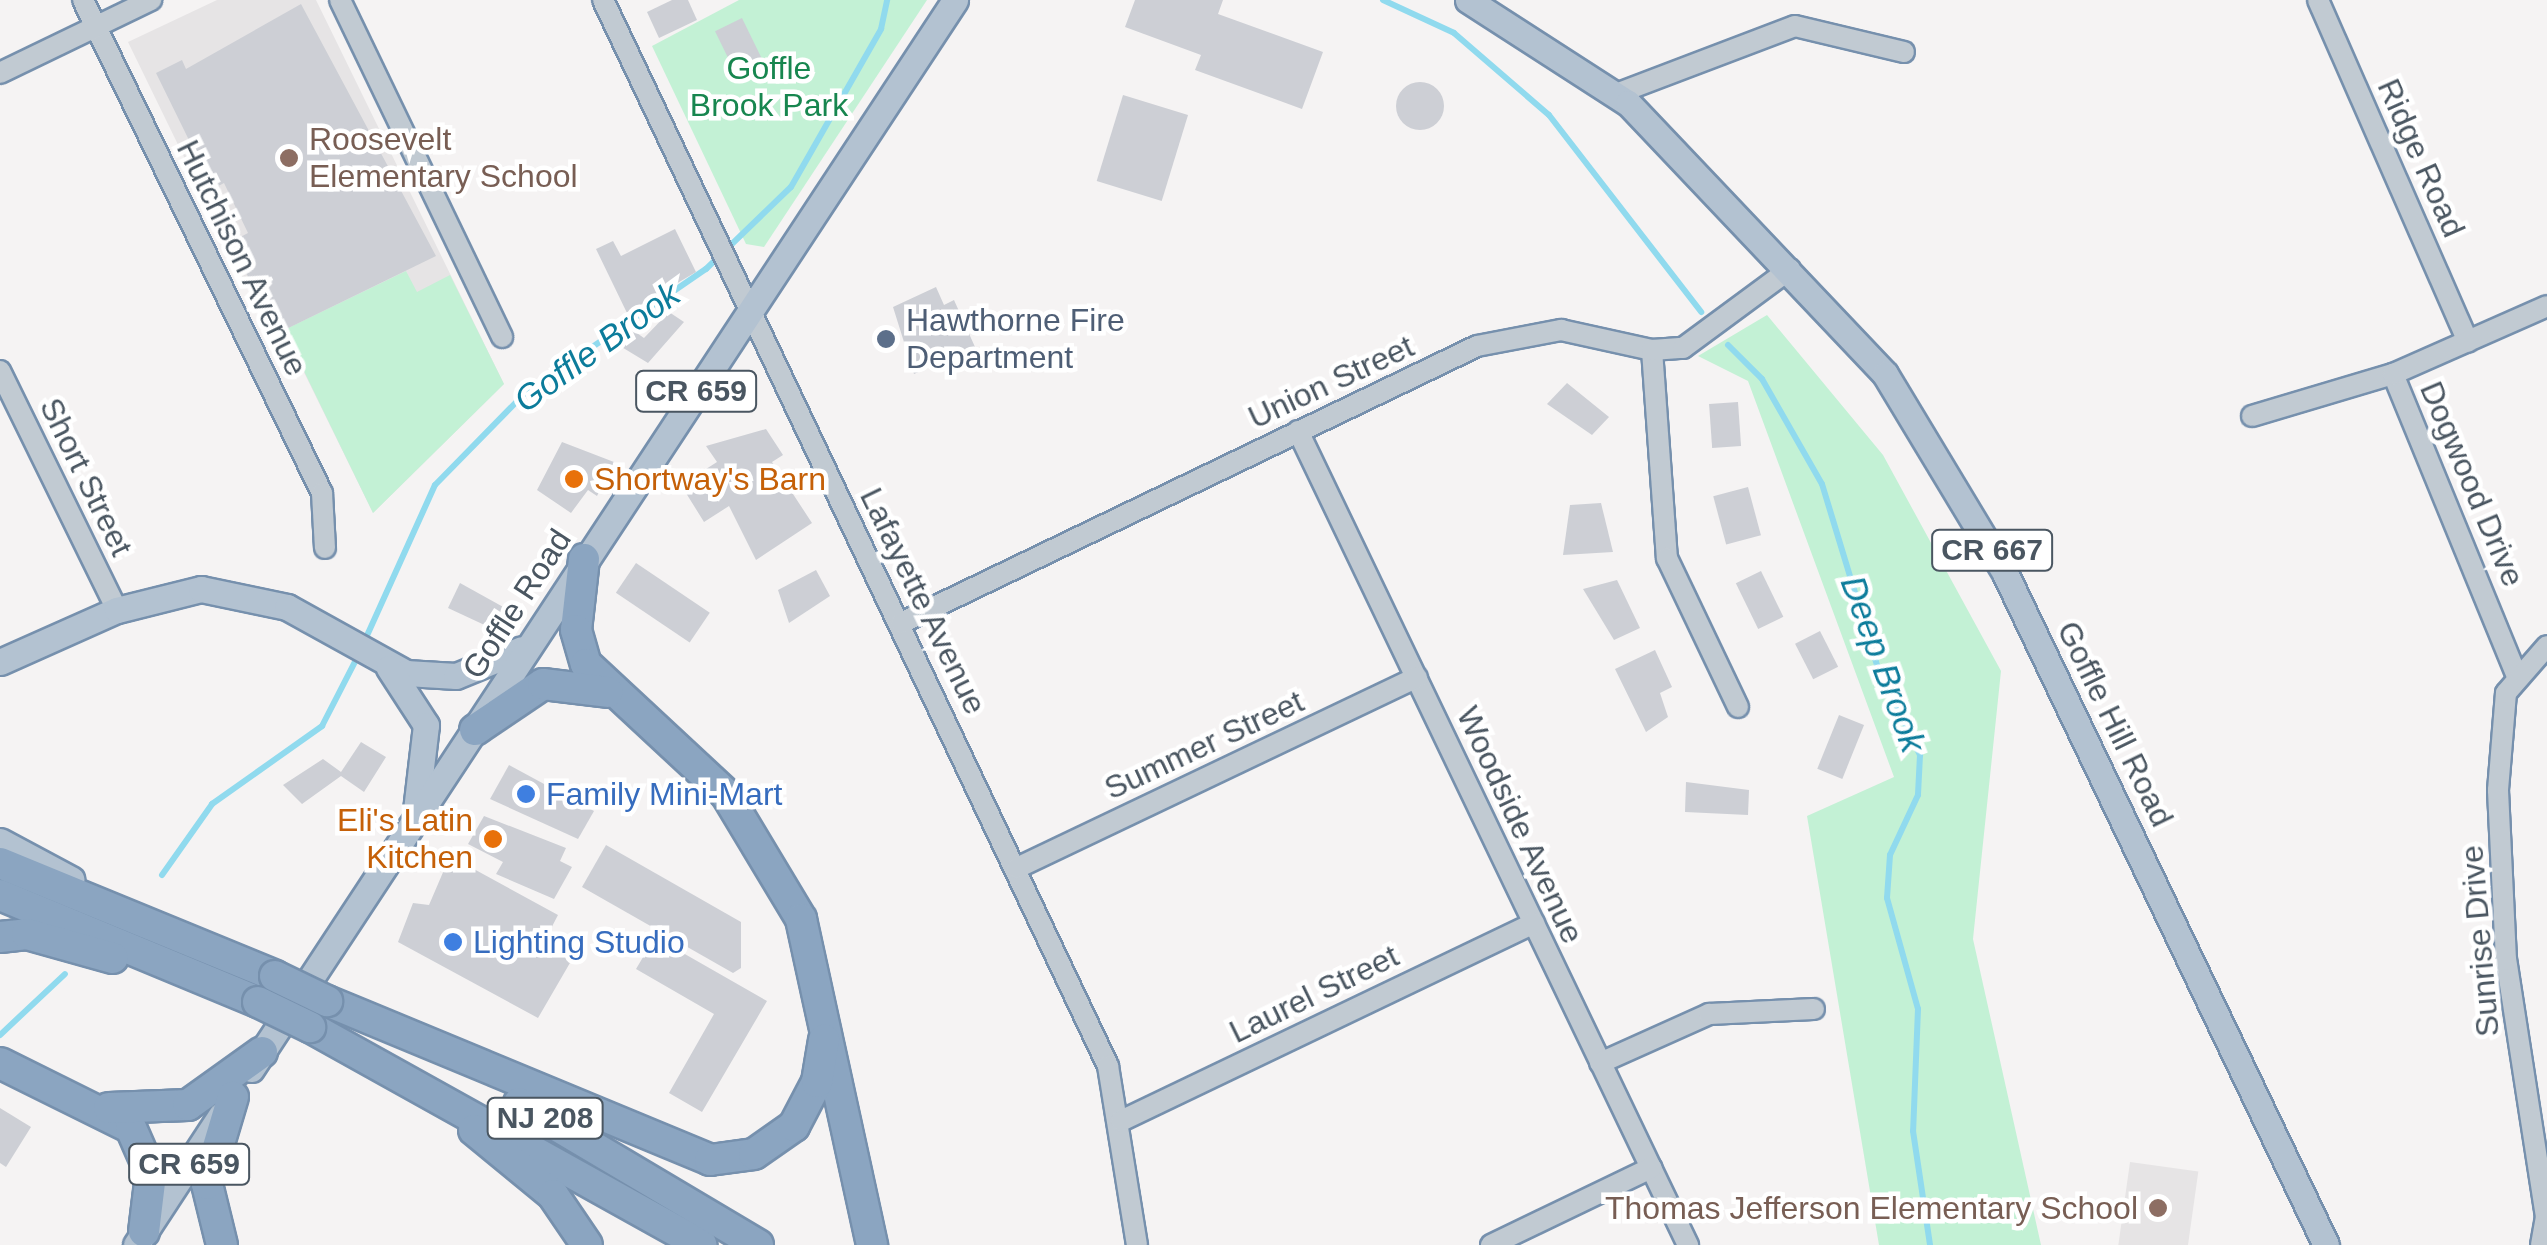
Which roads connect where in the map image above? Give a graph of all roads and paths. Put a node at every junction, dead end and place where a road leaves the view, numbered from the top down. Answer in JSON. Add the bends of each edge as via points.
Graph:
{"nodes":[{"id":1,"x":83,"y":0,"type":"edge"},
{"id":2,"x":150,"y":0,"type":"edge"},
{"id":3,"x":340,"y":0,"type":"edge"},
{"id":4,"x":604,"y":0,"type":"edge"},
{"id":5,"x":955,"y":0,"type":"edge"},
{"id":6,"x":1468,"y":0,"type":"edge"},
{"id":7,"x":2318,"y":0,"type":"edge"},
{"id":8,"x":96,"y":26,"type":"junction"},
{"id":9,"x":1904,"y":52,"type":"dead end"},
{"id":10,"x":0,"y":73,"type":"edge"},
{"id":11,"x":1616,"y":94,"type":"junction"},
{"id":12,"x":1790,"y":268,"type":"junction"},
{"id":13,"x":2547,"y":306,"type":"edge"},
{"id":14,"x":751,"y":312,"type":"junction"},
{"id":15,"x":502,"y":337,"type":"dead end"},
{"id":16,"x":2468,"y":340,"type":"junction"},
{"id":17,"x":1652,"y":350,"type":"junction"},
{"id":18,"x":0,"y":371,"type":"edge"},
{"id":19,"x":2393,"y":374,"type":"junction"},
{"id":20,"x":2252,"y":416,"type":"dead end"},
{"id":21,"x":1298,"y":431,"type":"junction"},
{"id":22,"x":325,"y":548,"type":"dead end"},
{"id":23,"x":584,"y":559,"type":"junction"},
{"id":24,"x":117,"y":610,"type":"junction"},
{"id":25,"x":901,"y":622,"type":"junction"},
{"id":26,"x":2547,"y":646,"type":"edge"},
{"id":27,"x":526,"y":647,"type":"junction"},
{"id":28,"x":379,"y":661,"type":"junction"},
{"id":29,"x":0,"y":662,"type":"edge"},
{"id":30,"x":2516,"y":674,"type":"junction"},
{"id":31,"x":1417,"y":677,"type":"junction"},
{"id":32,"x":608,"y":692,"type":"junction"},
{"id":33,"x":1738,"y":707,"type":"dead end"},
{"id":34,"x":475,"y":730,"type":"junction"},
{"id":35,"x":415,"y":818,"type":"junction"},
{"id":36,"x":0,"y":841,"type":"edge"},
{"id":37,"x":0,"y":863,"type":"edge"},
{"id":38,"x":1017,"y":868,"type":"junction"},
{"id":39,"x":0,"y":895,"type":"edge"},
{"id":40,"x":1534,"y":923,"type":"junction"},
{"id":41,"x":9,"y":934,"type":"edge"},
{"id":42,"x":187,"y":938,"type":"junction"},
{"id":43,"x":266,"y":989,"type":"junction"},
{"id":44,"x":823,"y":992,"type":"junction"},
{"id":45,"x":1814,"y":1009,"type":"dead end"},
{"id":46,"x":319,"y":1014,"type":"junction"},
{"id":47,"x":262,"y":1052,"type":"junction"},
{"id":48,"x":1600,"y":1063,"type":"junction"},
{"id":49,"x":8,"y":1069,"type":"edge"},
{"id":50,"x":233,"y":1097,"type":"junction"},
{"id":51,"x":98,"y":1106,"type":"junction"},
{"id":52,"x":1121,"y":1121,"type":"junction"},
{"id":53,"x":1651,"y":1168,"type":"junction"},
{"id":54,"x":140,"y":1238,"type":"edge"},
{"id":55,"x":222,"y":1245,"type":"edge"},
{"id":56,"x":587,"y":1245,"type":"edge"},
{"id":57,"x":702,"y":1245,"type":"edge"},
{"id":58,"x":758,"y":1245,"type":"edge"},
{"id":59,"x":872,"y":1245,"type":"edge"},
{"id":60,"x":1137,"y":1245,"type":"edge"},
{"id":61,"x":1490,"y":1245,"type":"edge"},
{"id":62,"x":1688,"y":1245,"type":"edge"},
{"id":63,"x":2326,"y":1245,"type":"edge"},
{"id":64,"x":2542,"y":1245,"type":"edge"}],
"edges":[{"from":1,"to":8,"type":"street","name":"Hutchison Avenue"},
{"from":2,"to":8,"type":"street"},
{"from":3,"to":15,"type":"street"},
{"from":4,"to":14,"type":"street","name":"Lafayette Avenue"},
{"from":5,"to":14,"type":"main road","name":"Goffle Road","number":"CR 659"},
{"from":6,"to":11,"type":"main road","name":"Goffle Hill Road","number":"CR 667"},
{"from":7,"to":16,"type":"street","name":"Ridge Road"},
{"from":8,"to":10,"type":"street"},
{"from":8,"to":22,"type":"street","name":"Hutchison Avenue","via":[[322,493]]},
{"from":9,"to":11,"type":"street","via":[[1795,26]]},
{"from":11,"to":12,"type":"main road","name":"Goffle Hill Road","number":"CR 667"},
{"from":12,"to":17,"type":"street","name":"Union Street","via":[[1699,339]]},
{"from":12,"to":63,"type":"main road","name":"Goffle Hill Road","number":"CR 667","via":[[1884,374],[2004,571]]},
{"from":13,"to":16,"type":"street"},
{"from":14,"to":23,"type":"main road","name":"Goffle Road","number":"CR 659"},
{"from":14,"to":25,"type":"street","name":"Lafayette Avenue"},
{"from":16,"to":19,"type":"street"},
{"from":17,"to":21,"type":"street","name":"Union Street","via":[[1561,330],[1521,332]]},
{"from":17,"to":33,"type":"street","via":[[1667,558]]},
{"from":18,"to":24,"type":"street","name":"Short Street"},
{"from":19,"to":20,"type":"street"},
{"from":19,"to":30,"type":"street","name":"Dogwood Drive"},
{"from":21,"to":25,"type":"street","name":"Union Street"},
{"from":21,"to":31,"type":"street","name":"Woodside Avenue"},
{"from":23,"to":27,"type":"main road","name":"Goffle Road","number":"CR 659"},
{"from":23,"to":32,"type":"highway","via":[[579,647]]},
{"from":24,"to":28,"type":"main road","via":[[173,592],[230,591],[287,607]]},
{"from":24,"to":29,"type":"main road"},
{"from":25,"to":38,"type":"street","name":"Lafayette Avenue"},
{"from":26,"to":30,"type":"street","name":"Sunrise Drive"},
{"from":27,"to":28,"type":"main road","via":[[456,676]]},
{"from":27,"to":34,"type":"main road","name":"Goffle Road","number":"CR 659"},
{"from":28,"to":35,"type":"main road","via":[[416,698],[426,725]]},
{"from":30,"to":64,"type":"street","name":"Sunrise Drive","via":[[2500,714],[2499,809],[2506,960],[2546,1217]]},
{"from":31,"to":38,"type":"street","name":"Summer Street"},
{"from":31,"to":40,"type":"street","name":"Woodside Avenue"},
{"from":32,"to":34,"type":"highway","via":[[543,684]]},
{"from":32,"to":44,"type":"highway","via":[[701,767],[748,823],[801,919]]},
{"from":34,"to":35,"type":"main road","name":"Goffle Road","number":"CR 659"},
{"from":35,"to":47,"type":"main road","name":"Goffle Road","number":"CR 659"},
{"from":36,"to":42,"type":"main road"},
{"from":37,"to":42,"type":"highway","number":"NJ 208"},
{"from":38,"to":52,"type":"street","name":"Lafayette Avenue","via":[[1108,1066]]},
{"from":39,"to":43,"type":"highway","number":"NJ 208"},
{"from":40,"to":48,"type":"street","name":"Woodside Avenue"},
{"from":40,"to":52,"type":"street","name":"Laurel Street"},
{"from":41,"to":43,"type":"highway"},
{"from":42,"to":43,"type":"highway","number":"NJ 208"},
{"from":43,"to":46,"type":"highway","number":"NJ 208","bridge":true},
{"from":44,"to":46,"type":"highway","via":[[823,1055],[808,1105],[775,1143],[732,1160],[658,1145]]},
{"from":44,"to":59,"type":"highway","via":[[854,1190]]},
{"from":45,"to":48,"type":"street","via":[[1709,1014]]},
{"from":46,"to":56,"type":"highway","via":[[502,1149],[553,1195]]},
{"from":46,"to":57,"type":"highway","number":"NJ 208"},
{"from":46,"to":58,"type":"highway","number":"NJ 208"},
{"from":47,"to":50,"type":"main road","name":"Goffle Road","number":"CR 659"},
{"from":47,"to":51,"type":"highway","via":[[188,1105],[146,1113]]},
{"from":48,"to":53,"type":"street","name":"Woodside Avenue"},
{"from":49,"to":51,"type":"highway"},
{"from":50,"to":54,"type":"main road","name":"Goffle Road","number":"CR 659"},
{"from":50,"to":55,"type":"highway","via":[[206,1184]]},
{"from":51,"to":54,"type":"highway","via":[[131,1128],[148,1155]]},
{"from":52,"to":60,"type":"street","name":"Lafayette Avenue"},
{"from":53,"to":61,"type":"street"},
{"from":53,"to":62,"type":"street","name":"Woodside Avenue"}]}
